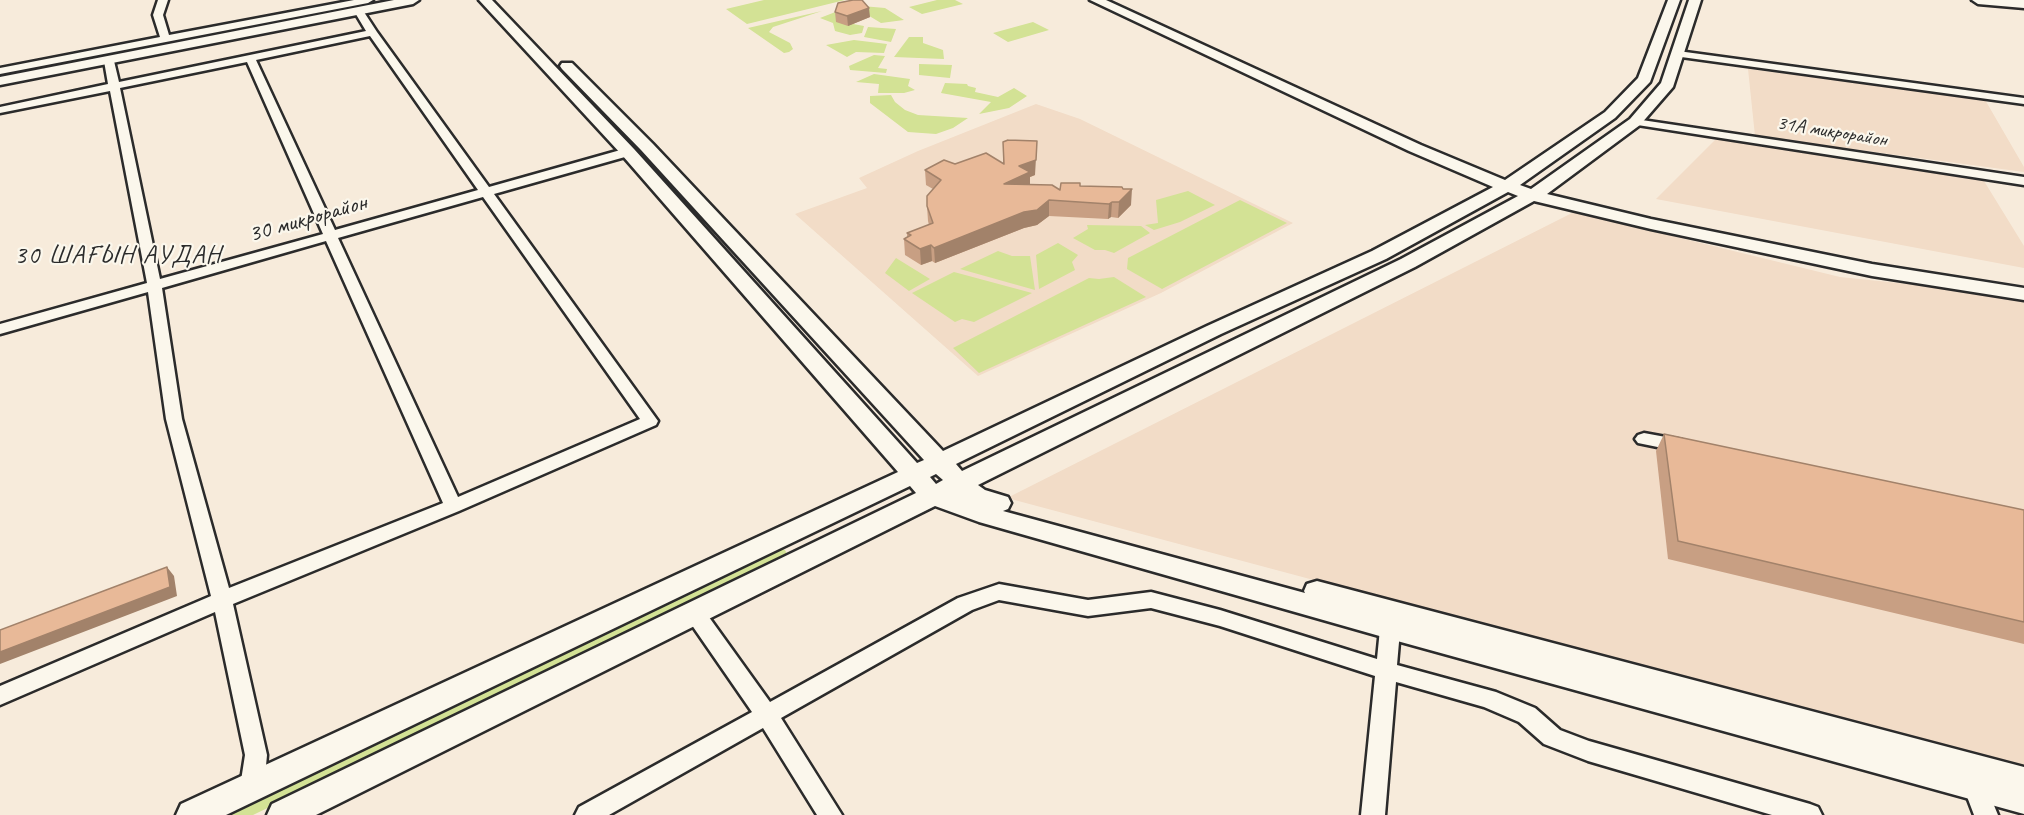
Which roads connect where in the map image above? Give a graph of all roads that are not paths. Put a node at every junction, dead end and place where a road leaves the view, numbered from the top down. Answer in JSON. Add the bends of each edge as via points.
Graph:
{"nodes":[{"id":1,"x":163,"y":0,"type":"edge"},
{"id":2,"x":305,"y":0,"type":"edge"},
{"id":3,"x":391,"y":0,"type":"edge"},
{"id":4,"x":413,"y":0,"type":"edge"},
{"id":5,"x":485,"y":0,"type":"edge"},
{"id":6,"x":503,"y":0,"type":"edge"},
{"id":7,"x":1096,"y":0,"type":"edge"},
{"id":8,"x":1107,"y":0,"type":"edge"},
{"id":9,"x":1674,"y":0,"type":"edge"},
{"id":10,"x":1695,"y":0,"type":"edge"},
{"id":11,"x":1978,"y":0,"type":"edge"},
{"id":12,"x":2014,"y":0,"type":"edge"},
{"id":13,"x":2024,"y":2,"type":"edge"},
{"id":14,"x":363,"y":6,"type":"edge"},
{"id":15,"x":305,"y":12,"type":"junction"},
{"id":16,"x":372,"y":33,"type":"junction"},
{"id":17,"x":165,"y":39,"type":"junction"},
{"id":18,"x":1678,"y":54,"type":"junction"},
{"id":19,"x":250,"y":58,"type":"junction"},
{"id":20,"x":109,"y":61,"type":"junction"},
{"id":21,"x":0,"y":71,"type":"edge"},
{"id":22,"x":0,"y":77,"type":"edge"},
{"id":23,"x":0,"y":81,"type":"edge"},
{"id":24,"x":115,"y":86,"type":"junction"},
{"id":25,"x":2024,"y":101,"type":"edge"},
{"id":26,"x":0,"y":110,"type":"edge"},
{"id":27,"x":1610,"y":115,"type":"junction"},
{"id":28,"x":1635,"y":122,"type":"junction"},
{"id":29,"x":628,"y":152,"type":"junction"},
{"id":30,"x":2024,"y":181,"type":"edge"},
{"id":31,"x":1510,"y":184,"type":"junction"},
{"id":32,"x":486,"y":191,"type":"junction"},
{"id":33,"x":1537,"y":193,"type":"junction"},
{"id":34,"x":332,"y":236,"type":"junction"},
{"id":35,"x":154,"y":285,"type":"junction"},
{"id":36,"x":2024,"y":290,"type":"edge"},
{"id":37,"x":2024,"y":294,"type":"edge"},
{"id":38,"x":0,"y":328,"type":"edge"},
{"id":39,"x":1644,"y":439,"type":"dead end"},
{"id":40,"x":1702,"y":450,"type":"edge"},
{"id":41,"x":939,"y":462,"type":"junction"},
{"id":42,"x":912,"y":475,"type":"junction"},
{"id":43,"x":959,"y":483,"type":"junction"},
{"id":44,"x":933,"y":496,"type":"junction"},
{"id":45,"x":453,"y":506,"type":"junction"},
{"id":46,"x":790,"y":534,"type":"junction"},
{"id":47,"x":808,"y":557,"type":"junction"},
{"id":48,"x":222,"y":602,"type":"junction"},
{"id":49,"x":694,"y":612,"type":"junction"},
{"id":50,"x":1391,"y":620,"type":"junction"},
{"id":51,"x":1388,"y":671,"type":"junction"},
{"id":52,"x":0,"y":696,"type":"edge"},
{"id":53,"x":768,"y":716,"type":"junction"},
{"id":54,"x":2024,"y":781,"type":"edge"},
{"id":55,"x":1975,"y":786,"type":"junction"},
{"id":56,"x":252,"y":787,"type":"junction"},
{"id":57,"x":2024,"y":799,"type":"edge"},
{"id":58,"x":192,"y":815,"type":"edge"},
{"id":59,"x":283,"y":815,"type":"edge"},
{"id":60,"x":587,"y":815,"type":"edge"},
{"id":61,"x":830,"y":815,"type":"edge"},
{"id":62,"x":1373,"y":815,"type":"edge"},
{"id":63,"x":1810,"y":815,"type":"edge"},
{"id":64,"x":1986,"y":815,"type":"edge"}],
"edges":[{"from":1,"to":17,"type":"street","via":[[158,15]]},
{"from":2,"to":15,"type":"street"},
{"from":3,"to":22,"type":"main road"},
{"from":4,"to":14,"type":"main road"},
{"from":5,"to":29,"type":"main road"},
{"from":6,"to":41,"type":"main road","via":[[647,147]]},
{"from":7,"to":31,"type":"main road","via":[[1404,143]]},
{"from":8,"to":31,"type":"main road"},
{"from":9,"to":27,"type":"main road","via":[[1645,79]]},
{"from":10,"to":18,"type":"main road"},
{"from":11,"to":13,"type":"main road"},
{"from":12,"to":13,"type":"main road"},
{"from":14,"to":15,"type":"street"},
{"from":14,"to":16,"type":"street"},
{"from":14,"to":20,"type":"main road"},
{"from":15,"to":17,"type":"street"},
{"from":16,"to":19,"type":"street"},
{"from":16,"to":32,"type":"street"},
{"from":17,"to":21,"type":"street"},
{"from":18,"to":25,"type":"street"},
{"from":18,"to":28,"type":"main road","via":[[1668,84]]},
{"from":19,"to":24,"type":"street"},
{"from":19,"to":34,"type":"street"},
{"from":20,"to":23,"type":"main road"},
{"from":20,"to":24,"type":"street"},
{"from":24,"to":26,"type":"street"},
{"from":24,"to":35,"type":"street"},
{"from":27,"to":28,"type":"main road"},
{"from":27,"to":31,"type":"main road"},
{"from":28,"to":30,"type":"street","name":"31А микрорайон"},
{"from":28,"to":33,"type":"main road"},
{"from":29,"to":32,"type":"street","name":"30 микрорайон"},
{"from":29,"to":42,"type":"main road"},
{"from":31,"to":33,"type":"main road"},
{"from":31,"to":41,"type":"main road","via":[[1384,253]]},
{"from":32,"to":34,"type":"street","name":"30 микрорайон"},
{"from":32,"to":45,"type":"street","via":[[650,421]]},
{"from":33,"to":36,"type":"main road","via":[[1824,254]]},
{"from":33,"to":37,"type":"main road","via":[[1650,224],[1872,270]]},
{"from":33,"to":43,"type":"main road","via":[[1408,263]]},
{"from":34,"to":35,"type":"street","name":"30 микрорайон"},
{"from":34,"to":45,"type":"street"},
{"from":35,"to":38,"type":"street","name":"30 микрорайон"},
{"from":35,"to":48,"type":"street","via":[[174,419]]},
{"from":39,"to":40,"type":"street"},
{"from":41,"to":42,"type":"main road"},
{"from":41,"to":43,"type":"main road"},
{"from":42,"to":44,"type":"main road"},
{"from":42,"to":46,"type":"main road"},
{"from":43,"to":44,"type":"main road"},
{"from":43,"to":50,"type":"main road","via":[[976,496]]},
{"from":44,"to":47,"type":"main road"},
{"from":44,"to":50,"type":"main road","via":[[979,513]]},
{"from":45,"to":48,"type":"street"},
{"from":46,"to":47,"type":"main road"},
{"from":46,"to":56,"type":"main road"},
{"from":47,"to":49,"type":"main road"},
{"from":48,"to":52,"type":"street"},
{"from":48,"to":56,"type":"street","via":[[256,755]]},
{"from":49,"to":53,"type":"street"},
{"from":49,"to":59,"type":"main road"},
{"from":50,"to":51,"type":"street"},
{"from":50,"to":54,"type":"main road"},
{"from":50,"to":55,"type":"main road"},
{"from":51,"to":53,"type":"street","via":[[1150,600],[1088,608],[999,592],[965,604]]},
{"from":51,"to":62,"type":"street"},
{"from":51,"to":63,"type":"street","via":[[1516,709],[1552,737],[1588,752]]},
{"from":53,"to":60,"type":"street"},
{"from":53,"to":61,"type":"street"},
{"from":55,"to":57,"type":"main road"},
{"from":55,"to":64,"type":"street"},
{"from":56,"to":58,"type":"main road"}]}
